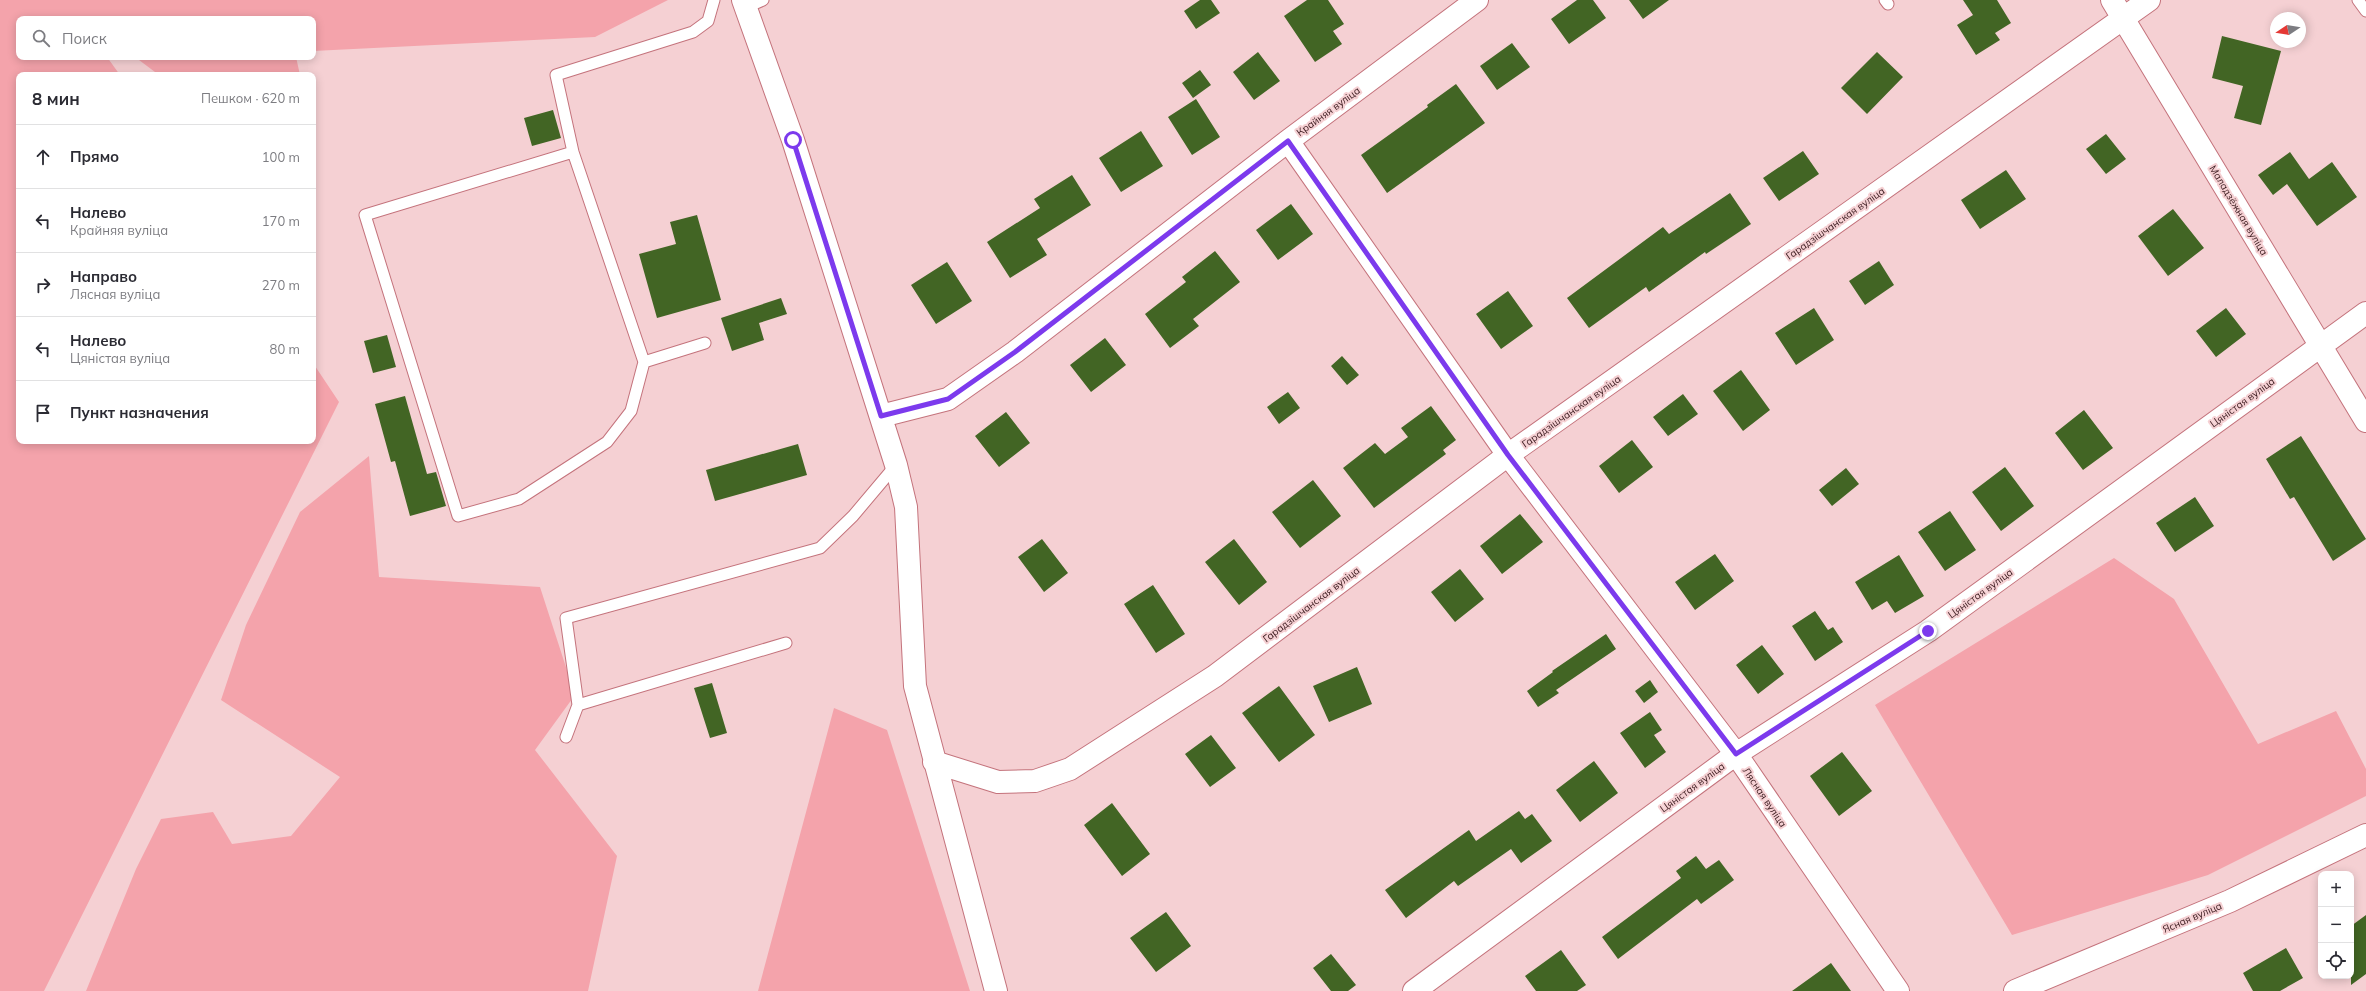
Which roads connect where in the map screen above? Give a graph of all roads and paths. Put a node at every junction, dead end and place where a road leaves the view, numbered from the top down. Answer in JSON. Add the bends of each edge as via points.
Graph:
{"nodes":[{"id":1,"x":714,"y":0,"type":"edge"},
{"id":2,"x":1477,"y":0,"type":"edge"},
{"id":3,"x":2112,"y":0,"type":"edge"},
{"id":4,"x":2149,"y":0,"type":"edge"},
{"id":5,"x":2358,"y":0,"type":"edge"},
{"id":6,"x":751,"y":2,"type":"edge"},
{"id":7,"x":2366,"y":11,"type":"edge"},
{"id":8,"x":2124,"y":18,"type":"junction"},
{"id":9,"x":1288,"y":141,"type":"junction"},
{"id":10,"x":573,"y":152,"type":"junction"},
{"id":11,"x":2366,"y":313,"type":"edge"},
{"id":12,"x":705,"y":343,"type":"dead end"},
{"id":13,"x":2321,"y":345,"type":"junction"},
{"id":14,"x":644,"y":362,"type":"junction"},
{"id":15,"x":881,"y":416,"type":"junction"},
{"id":16,"x":2366,"y":421,"type":"edge"},
{"id":17,"x":1508,"y":455,"type":"junction"},
{"id":18,"x":896,"y":465,"type":"junction"},
{"id":19,"x":786,"y":643,"type":"dead end"},
{"id":20,"x":578,"y":705,"type":"junction"},
{"id":21,"x":566,"y":737,"type":"dead end"},
{"id":22,"x":1736,"y":754,"type":"junction"},
{"id":23,"x":934,"y":762,"type":"junction"},
{"id":24,"x":2366,"y":835,"type":"edge"},
{"id":25,"x":996,"y":991,"type":"edge"},
{"id":26,"x":1414,"y":991,"type":"edge"},
{"id":27,"x":1898,"y":991,"type":"edge"},
{"id":28,"x":2015,"y":991,"type":"edge"}],
"edges":[{"from":1,"to":10,"type":"lane","via":[[708,21],[693,32],[556,75]]},
{"from":2,"to":9,"type":"street","name":"Крайняя вуліца"},
{"from":3,"to":8,"type":"street","name":"Маладзёжная вуліца"},
{"from":4,"to":8,"type":"street","name":"Гарадзішчанская вуліца"},
{"from":5,"to":7,"type":"lane"},
{"from":6,"to":15,"type":"street"},
{"from":8,"to":13,"type":"street","name":"Маладзёжная вуліца"},
{"from":8,"to":17,"type":"street","name":"Гарадзішчанская вуліца"},
{"from":9,"to":15,"type":"street","name":"Крайняя вуліца","via":[[1015,352],[948,399]]},
{"from":9,"to":17,"type":"street","name":"Лясная вуліца"},
{"from":10,"to":14,"type":"lane"},
{"from":10,"to":14,"type":"lane","via":[[365,215],[458,516],[519,499],[607,442],[631,411]]},
{"from":11,"to":13,"type":"street","name":"Цяністая вуліца"},
{"from":12,"to":14,"type":"lane"},
{"from":13,"to":16,"type":"street","name":"Маладзёжная вуліца"},
{"from":13,"to":22,"type":"street","name":"Цяністая вуліца","via":[[1928,631]]},
{"from":15,"to":18,"type":"street"},
{"from":17,"to":22,"type":"street","name":"Лясная вуліца"},
{"from":17,"to":23,"type":"street","name":"Гарадзішчанская вуліца","via":[[1215,676],[1070,768],[1035,781],[998,782]]},
{"from":18,"to":20,"type":"lane","via":[[853,516],[820,548],[566,618]]},
{"from":18,"to":23,"type":"street","via":[[906,507],[915,686]]},
{"from":19,"to":20,"type":"lane"},
{"from":20,"to":21,"type":"lane"},
{"from":22,"to":26,"type":"street","name":"Цяністая вуліца"},
{"from":22,"to":27,"type":"street","name":"Лясная вуліца"},
{"from":23,"to":25,"type":"street"},
{"from":24,"to":28,"type":"street","name":"Ясная вуліца","via":[[2230,901]]}]}
